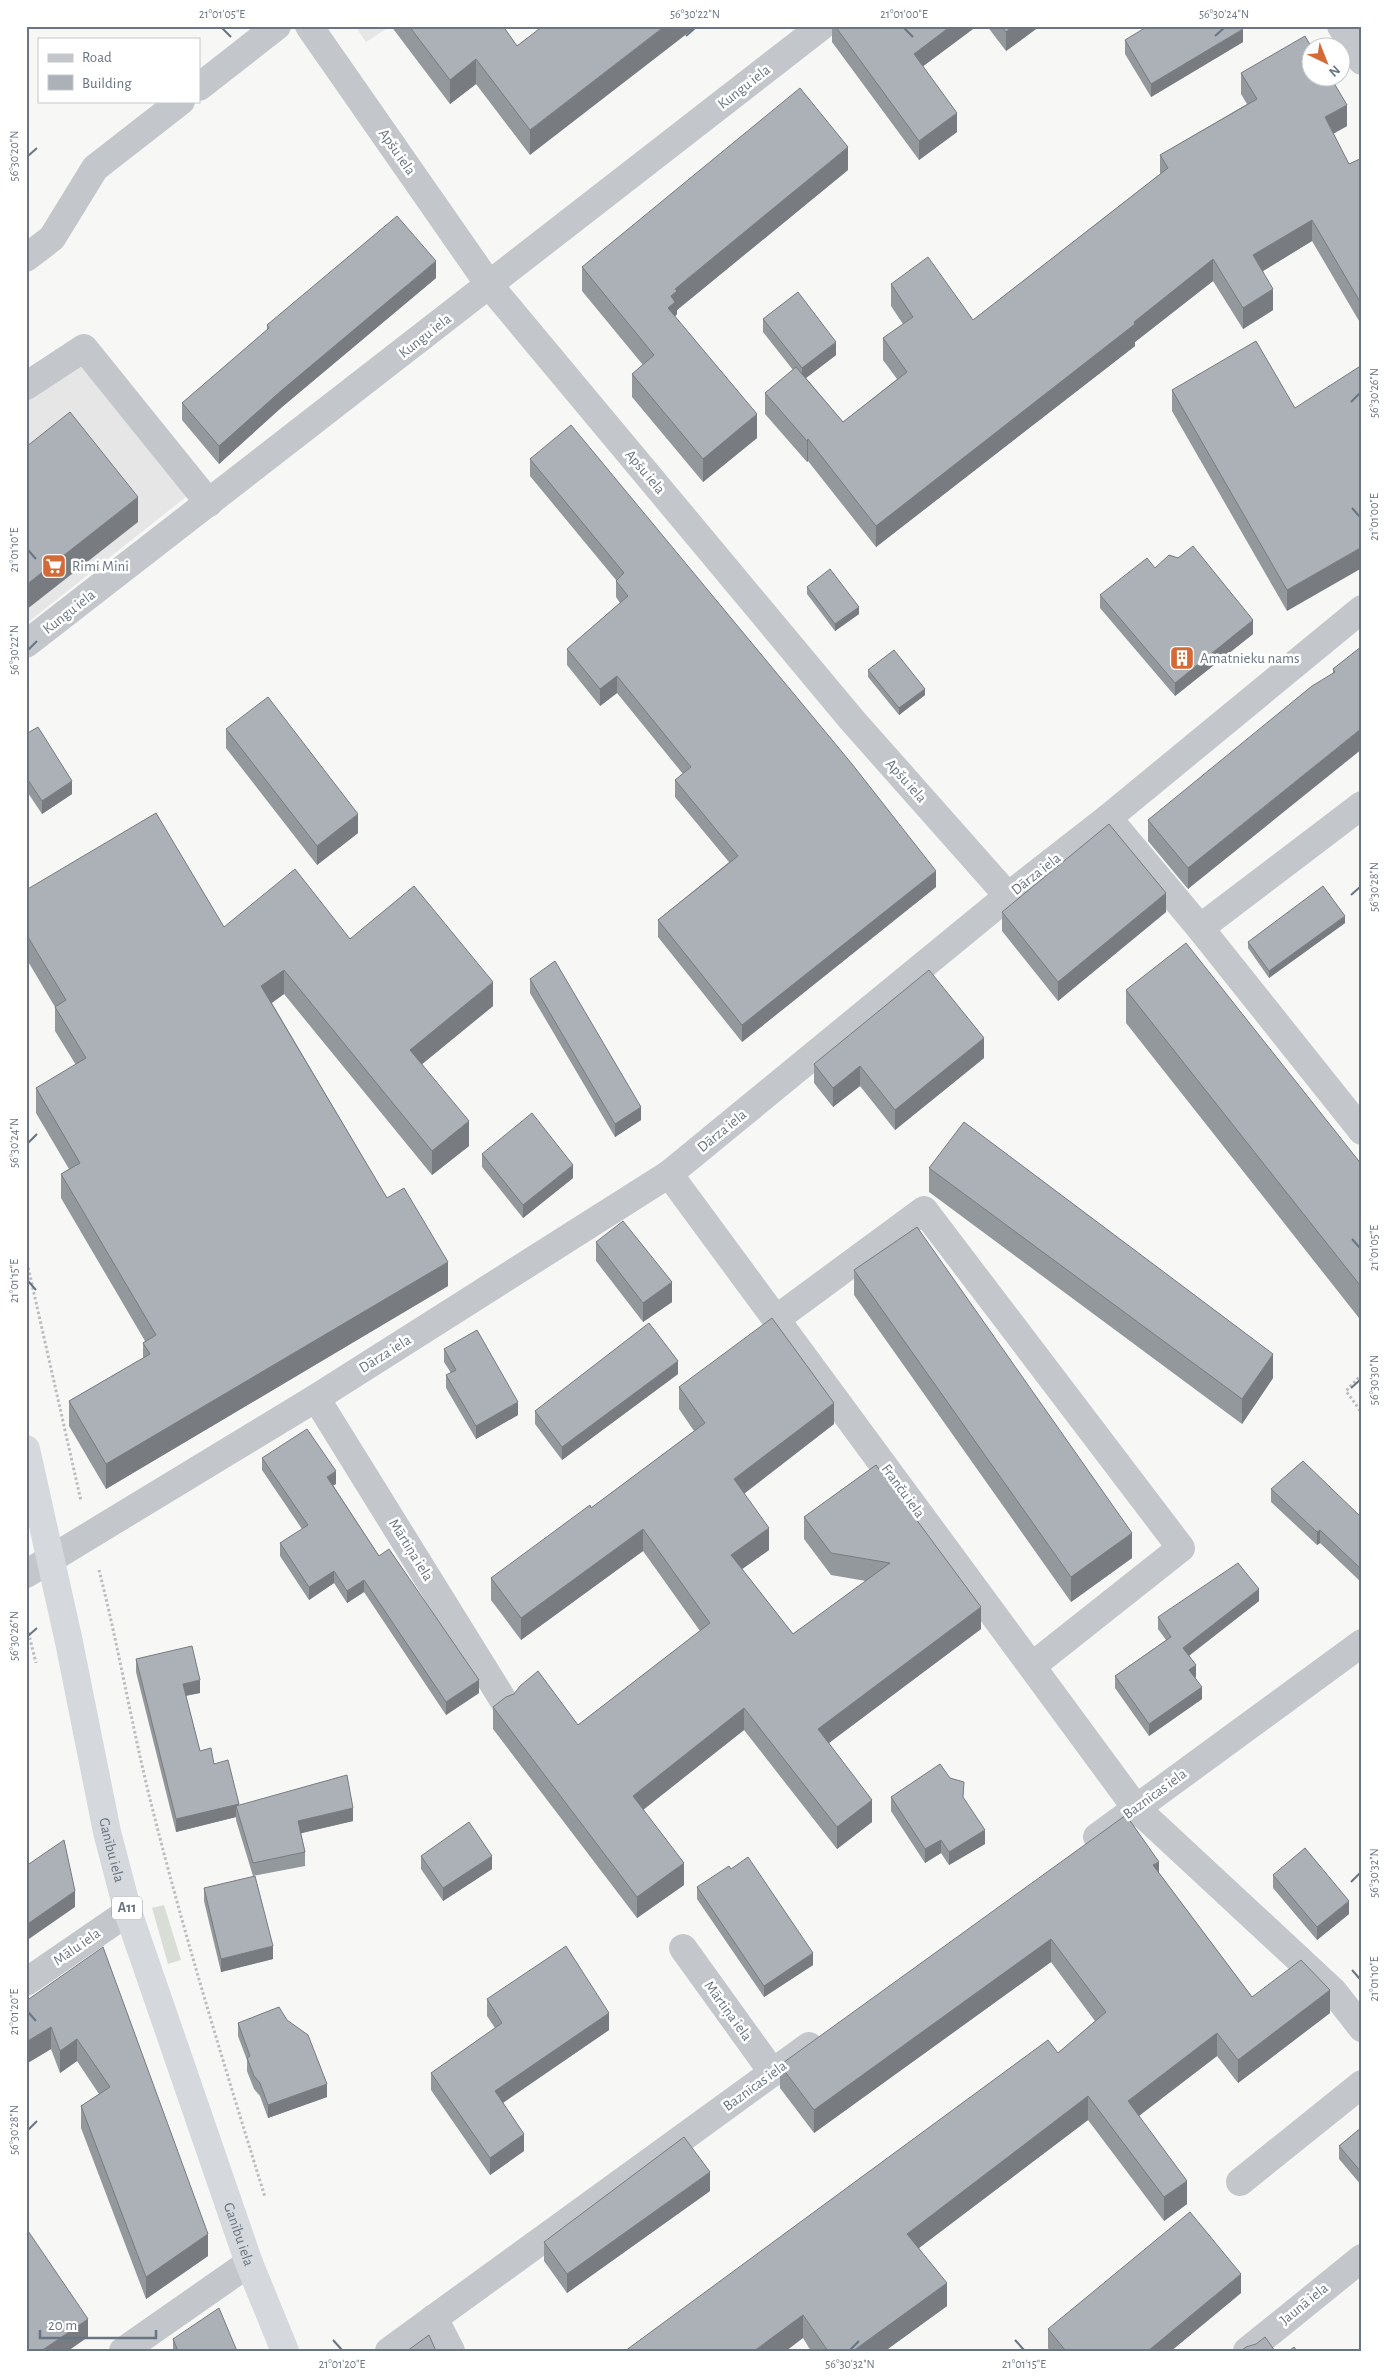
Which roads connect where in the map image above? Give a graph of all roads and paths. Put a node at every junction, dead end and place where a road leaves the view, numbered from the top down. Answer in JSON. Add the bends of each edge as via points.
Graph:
{"nodes":[{"id":1,"x":277,"y":26,"type":"edge"},
{"id":2,"x":309,"y":26,"type":"edge"},
{"id":3,"x":822,"y":26,"type":"edge"},
{"id":4,"x":1340,"y":26,"type":"edge"},
{"id":5,"x":1362,"y":61,"type":"edge"},
{"id":6,"x":200,"y":86,"type":"edge"},
{"id":7,"x":180,"y":102,"type":"edge"},
{"id":8,"x":26,"y":258,"type":"edge"},
{"id":9,"x":490,"y":286,"type":"junction"},
{"id":10,"x":26,"y":386,"type":"edge"},
{"id":11,"x":209,"y":503,"type":"junction"},
{"id":12,"x":1362,"y":609,"type":"edge"},
{"id":13,"x":26,"y":644,"type":"edge"},
{"id":14,"x":1362,"y":805,"type":"edge"},
{"id":15,"x":1108,"y":818,"type":"junction"},
{"id":16,"x":1008,"y":896,"type":"junction"},
{"id":17,"x":1200,"y":928,"type":"junction"},
{"id":18,"x":1362,"y":1131,"type":"edge"},
{"id":19,"x":669,"y":1174,"type":"junction"},
{"id":20,"x":26,"y":1258,"type":"edge"},
{"id":21,"x":776,"y":1319,"type":"junction"},
{"id":22,"x":1362,"y":1374,"type":"edge"},
{"id":23,"x":316,"y":1398,"type":"junction"},
{"id":24,"x":1362,"y":1413,"type":"edge"},
{"id":25,"x":26,"y":1449,"type":"edge"},
{"id":26,"x":90,"y":1535,"type":"junction"},
{"id":27,"x":50,"y":1560,"type":"junction"},
{"id":28,"x":26,"y":1574,"type":"edge"},
{"id":29,"x":1362,"y":1643,"type":"edge"},
{"id":30,"x":1032,"y":1666,"type":"junction"},
{"id":31,"x":505,"y":1703,"type":"edge"},
{"id":32,"x":1136,"y":1808,"type":"junction"},
{"id":33,"x":1073,"y":1854,"type":"edge"},
{"id":34,"x":128,"y":1912,"type":"junction"},
{"id":35,"x":683,"y":1948,"type":"dead end"},
{"id":36,"x":26,"y":1982,"type":"edge"},
{"id":37,"x":1362,"y":2028,"type":"edge"},
{"id":38,"x":828,"y":2033,"type":"edge"},
{"id":39,"x":773,"y":2073,"type":"junction"},
{"id":40,"x":1362,"y":2084,"type":"edge"},
{"id":41,"x":1240,"y":2182,"type":"dead end"},
{"id":42,"x":268,"y":2204,"type":"dead end"},
{"id":43,"x":1362,"y":2258,"type":"edge"},
{"id":44,"x":249,"y":2263,"type":"junction"},
{"id":45,"x":434,"y":2318,"type":"junction"},
{"id":46,"x":123,"y":2351,"type":"edge"},
{"id":47,"x":285,"y":2351,"type":"edge"},
{"id":48,"x":389,"y":2351,"type":"edge"},
{"id":49,"x":451,"y":2351,"type":"edge"},
{"id":50,"x":1247,"y":2351,"type":"edge"}],
"edges":[{"from":1,"to":6,"type":"street"},
{"from":2,"to":9,"type":"street","name":"Apšu iela"},
{"from":3,"to":9,"type":"street","name":"Kungu iela"},
{"from":4,"to":5,"type":"street"},
{"from":7,"to":8,"type":"street","via":[[95,168],[52,238]]},
{"from":9,"to":11,"type":"street","name":"Kungu iela"},
{"from":9,"to":16,"type":"street","name":"Apšu iela","via":[[852,720]]},
{"from":10,"to":11,"type":"street","via":[[84,348]]},
{"from":11,"to":13,"type":"street","name":"Kungu iela"},
{"from":12,"to":15,"type":"street","name":"Dārza iela"},
{"from":14,"to":17,"type":"street"},
{"from":15,"to":16,"type":"street","name":"Dārza iela"},
{"from":15,"to":17,"type":"street"},
{"from":16,"to":19,"type":"street","name":"Dārza iela"},
{"from":17,"to":18,"type":"street"},
{"from":19,"to":21,"type":"street","name":"Franču iela"},
{"from":19,"to":23,"type":"street","name":"Dārza iela"},
{"from":20,"to":26,"type":"path"},
{"from":21,"to":30,"type":"street","name":"Franču iela"},
{"from":21,"to":30,"type":"street","via":[[924,1210],[1181,1548]]},
{"from":22,"to":24,"type":"path","via":[[1346,1391]]},
{"from":23,"to":26,"type":"street","name":"Dārza iela"},
{"from":23,"to":31,"type":"street","name":"Mārtiņa iela"},
{"from":25,"to":27,"type":"highway","name":"Ganību iela","number":"A11"},
{"from":26,"to":27,"type":"street","name":"Dārza iela"},
{"from":26,"to":42,"type":"path","via":[[181,1917]]},
{"from":27,"to":28,"type":"street","name":"Dārza iela"},
{"from":27,"to":34,"type":"highway","name":"Ganību iela","number":"A11","via":[[107,1832]]},
{"from":29,"to":32,"type":"street","name":"Baznīcas iela"},
{"from":30,"to":32,"type":"street","name":"Franču iela"},
{"from":32,"to":33,"type":"street","name":"Baznīcas iela"},
{"from":32,"to":37,"type":"street","name":"Franču iela","via":[[1333,1991]]},
{"from":34,"to":36,"type":"street","name":"Mālu iela"},
{"from":34,"to":44,"type":"highway","name":"Ganību iela","number":"A11"},
{"from":35,"to":39,"type":"street","name":"Mārtiņa iela"},
{"from":38,"to":39,"type":"street","name":"Baznīcas iela"},
{"from":39,"to":45,"type":"street","name":"Baznīcas iela"},
{"from":40,"to":41,"type":"street"},
{"from":43,"to":50,"type":"street","name":"Jaunā iela"},
{"from":44,"to":46,"type":"street"},
{"from":44,"to":47,"type":"highway","name":"Ganību iela","number":"A11"},
{"from":45,"to":48,"type":"street","name":"Baznīcas iela"},
{"from":45,"to":49,"type":"street"}]}
